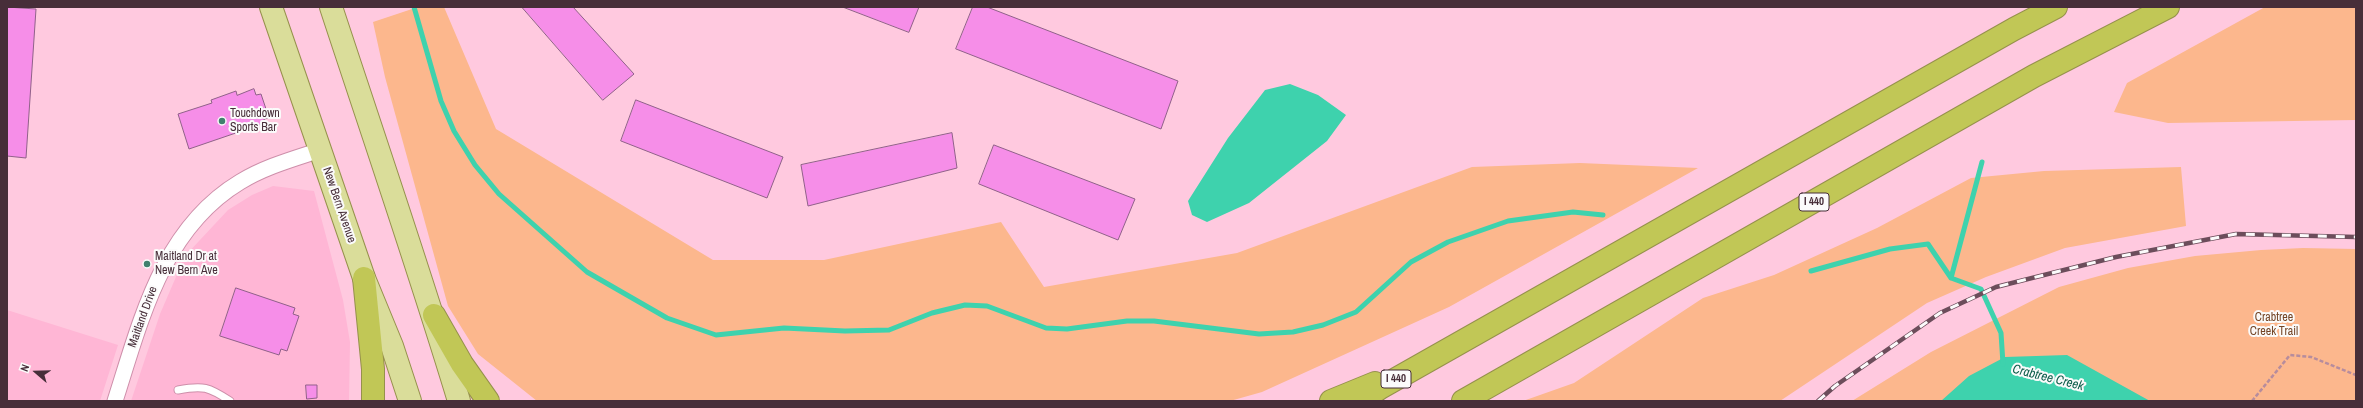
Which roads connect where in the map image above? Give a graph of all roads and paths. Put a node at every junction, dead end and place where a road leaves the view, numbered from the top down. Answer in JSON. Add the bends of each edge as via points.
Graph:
{"nodes":[{"id":1,"x":271,"y":7,"type":"edge"},
{"id":2,"x":331,"y":7,"type":"edge"},
{"id":3,"x":2056,"y":7,"type":"edge"},
{"id":4,"x":2168,"y":7,"type":"edge"},
{"id":5,"x":320,"y":150,"type":"junction"},
{"id":6,"x":364,"y":278,"type":"junction"},
{"id":7,"x":434,"y":315,"type":"junction"},
{"id":8,"x":1433,"y":358,"type":"junction"},
{"id":9,"x":2356,"y":375,"type":"edge"},
{"id":10,"x":178,"y":390,"type":"dead end"},
{"id":11,"x":115,"y":401,"type":"edge"},
{"id":12,"x":230,"y":401,"type":"edge"},
{"id":13,"x":373,"y":401,"type":"edge"},
{"id":14,"x":410,"y":401,"type":"edge"},
{"id":15,"x":459,"y":401,"type":"edge"},
{"id":16,"x":488,"y":401,"type":"edge"},
{"id":17,"x":1331,"y":401,"type":"edge"},
{"id":18,"x":1361,"y":401,"type":"edge"},
{"id":19,"x":1463,"y":401,"type":"edge"},
{"id":20,"x":2252,"y":401,"type":"edge"}],
"edges":[{"from":1,"to":5,"type":"main road","name":"New Bern Avenue"},
{"from":2,"to":7,"type":"main road"},
{"from":3,"to":8,"type":"highway","number":"I 440"},
{"from":4,"to":19,"type":"highway","number":"I 440","via":[[2034,76]]},
{"from":5,"to":6,"type":"main road","name":"New Bern Avenue"},
{"from":5,"to":11,"type":"street","name":"Maitland Drive","via":[[276,165],[240,182],[189,225],[171,252],[154,287]]},
{"from":6,"to":13,"type":"highway","via":[[373,369]]},
{"from":6,"to":14,"type":"main road","name":"New Bern Avenue","via":[[392,346]]},
{"from":7,"to":15,"type":"main road"},
{"from":7,"to":16,"type":"highway","via":[[462,364]]},
{"from":8,"to":17,"type":"highway"},
{"from":8,"to":18,"type":"highway","number":"I 440"},
{"from":9,"to":20,"type":"path","via":[[2311,356],[2290,355]]},
{"from":10,"to":12,"type":"lane","via":[[198,386],[217,392]]}]}
